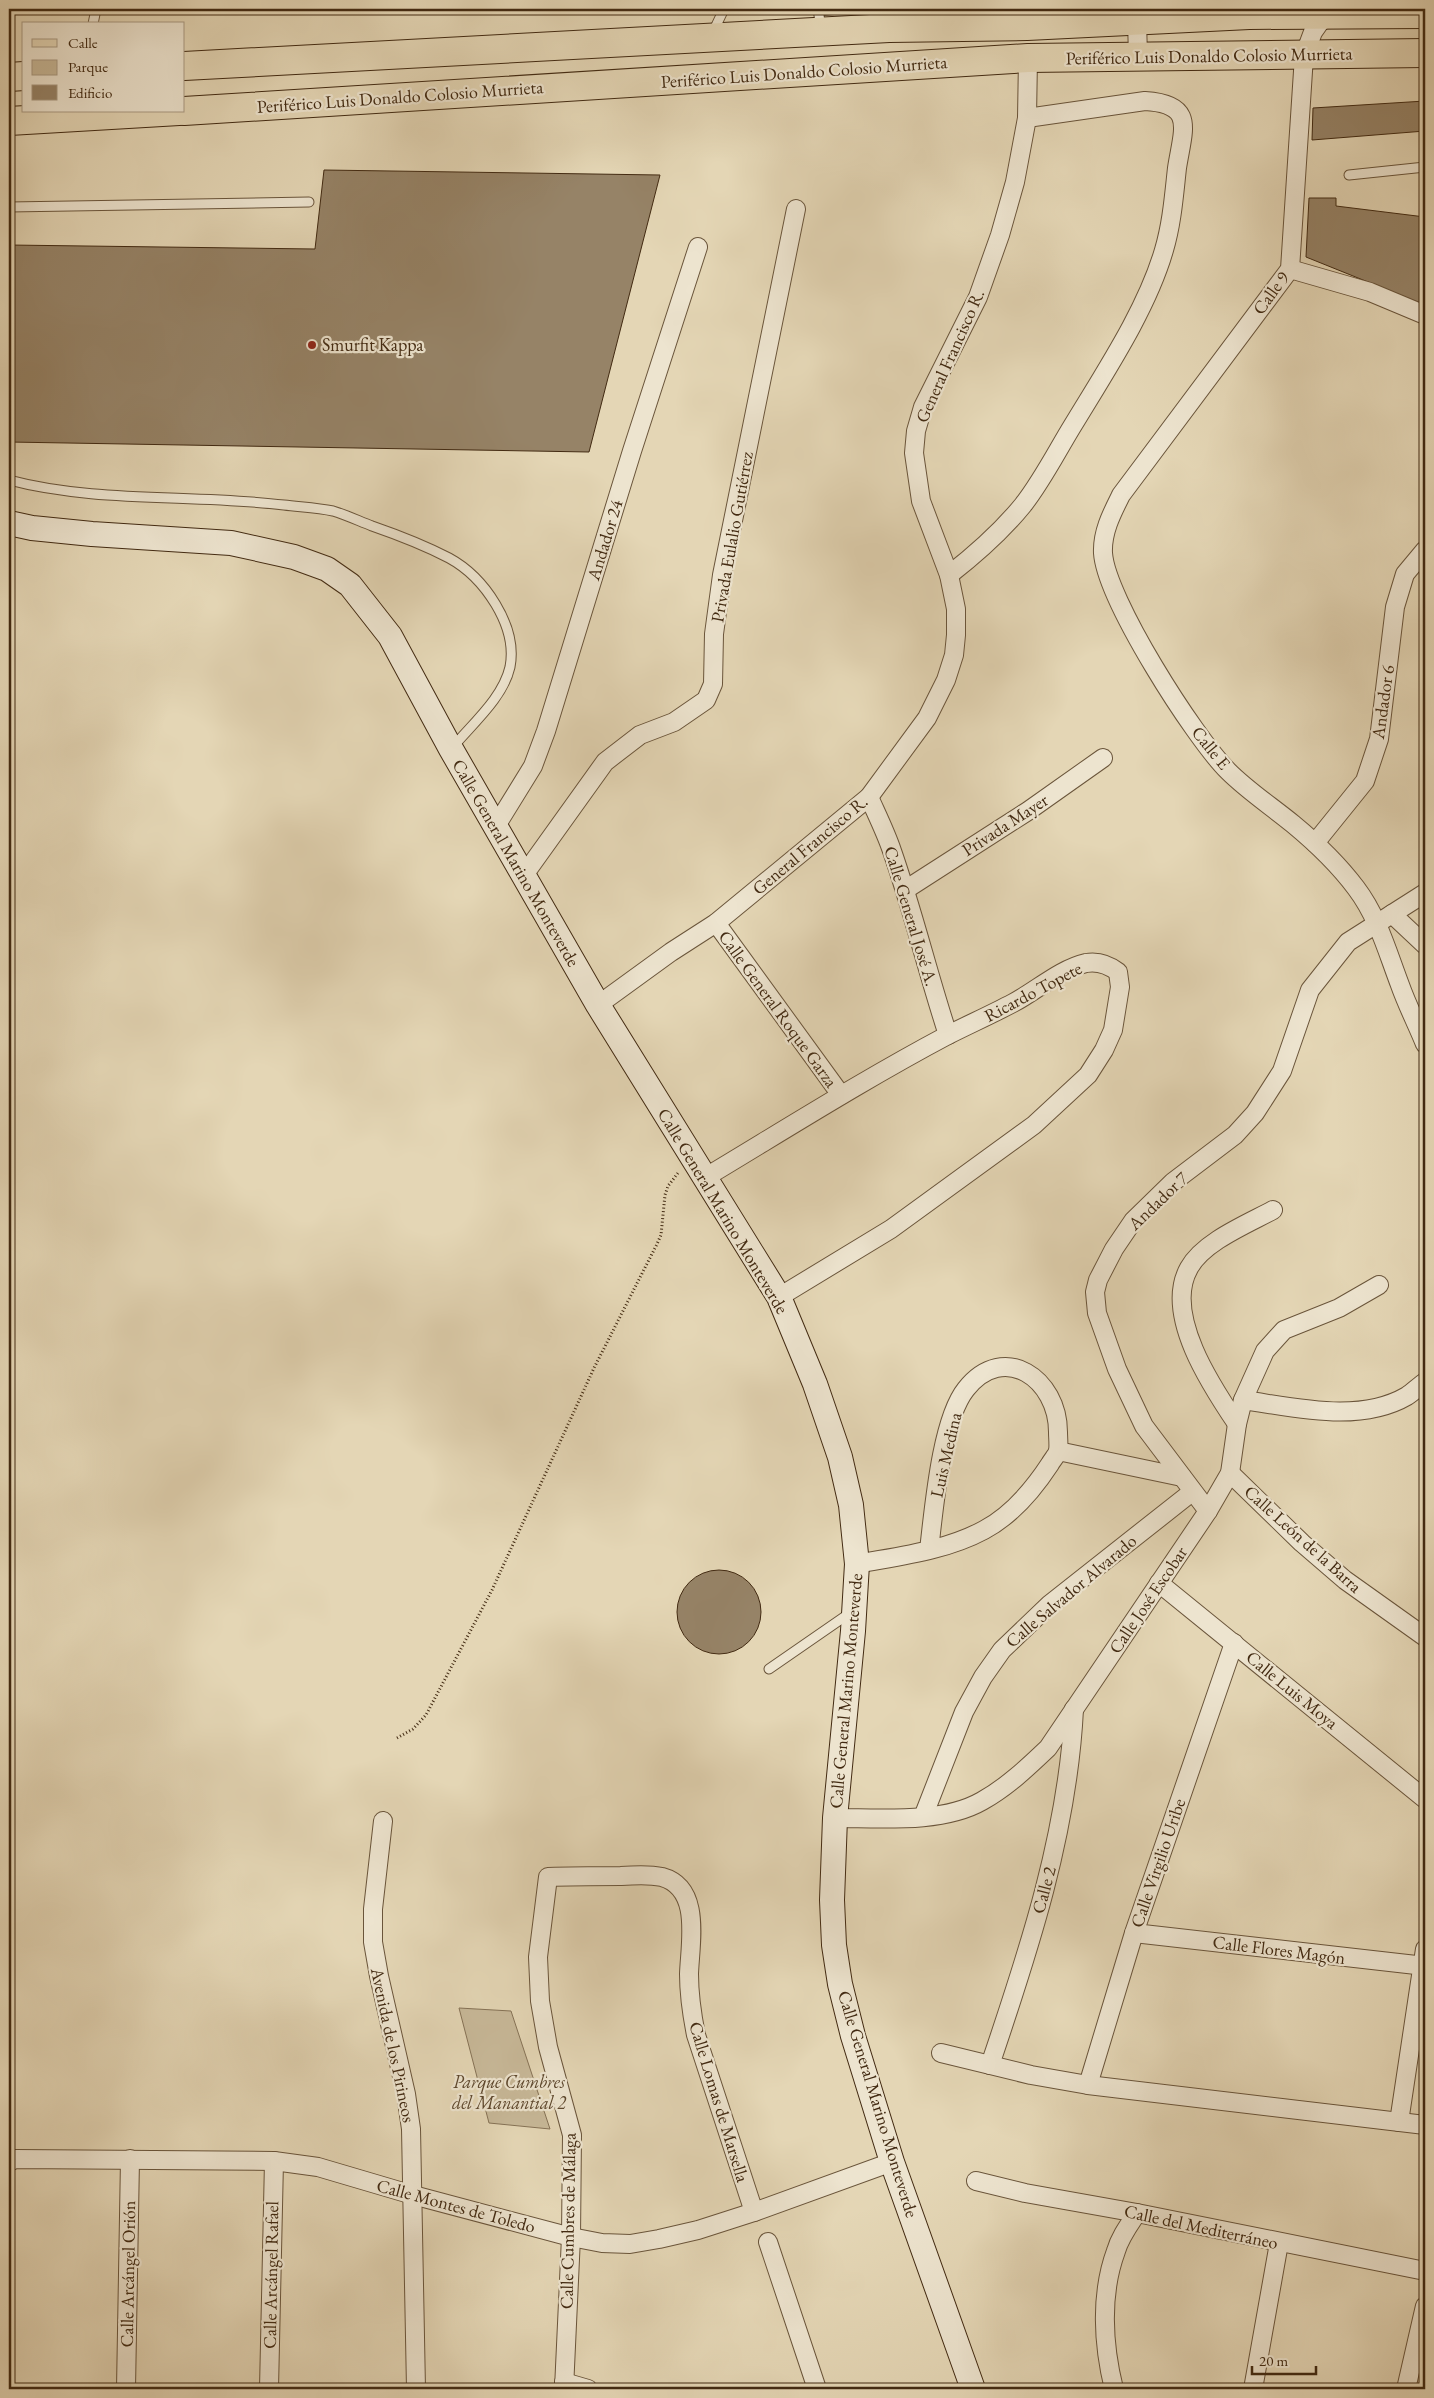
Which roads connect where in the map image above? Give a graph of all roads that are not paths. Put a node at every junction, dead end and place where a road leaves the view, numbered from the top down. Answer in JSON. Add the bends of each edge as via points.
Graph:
{"nodes":[{"id":1,"x":96,"y":9,"type":"edge"},
{"id":2,"x":724,"y":9,"type":"edge"},
{"id":3,"x":839,"y":9,"type":"edge"},
{"id":4,"x":1250,"y":12,"type":"edge"},
{"id":5,"x":1334,"y":12,"type":"edge"},
{"id":6,"x":1425,"y":14,"type":"edge"},
{"id":7,"x":1134,"y":15,"type":"edge"},
{"id":8,"x":819,"y":17,"type":"edge"},
{"id":9,"x":927,"y":18,"type":"edge"},
{"id":10,"x":887,"y":19,"type":"edge"},
{"id":11,"x":93,"y":22,"type":"edge"},
{"id":12,"x":711,"y":37,"type":"junction"},
{"id":13,"x":1425,"y":53,"type":"edge"},
{"id":14,"x":1138,"y":56,"type":"junction"},
{"id":15,"x":1304,"y":56,"type":"junction"},
{"id":16,"x":1028,"y":58,"type":"junction"},
{"id":17,"x":185,"y":66,"type":"edge"},
{"id":18,"x":22,"y":76,"type":"edge"},
{"id":19,"x":9,"y":77,"type":"edge"},
{"id":20,"x":185,"y":111,"type":"edge"},
{"id":21,"x":162,"y":112,"type":"edge"},
{"id":22,"x":1027,"y":118,"type":"junction"},
{"id":23,"x":9,"y":121,"type":"edge"},
{"id":24,"x":1425,"y":167,"type":"edge"},
{"id":25,"x":1349,"y":175,"type":"dead end"},
{"id":26,"x":309,"y":202,"type":"dead end"},
{"id":27,"x":9,"y":207,"type":"edge"},
{"id":28,"x":796,"y":209,"type":"dead end"},
{"id":29,"x":698,"y":247,"type":"dead end"},
{"id":30,"x":1290,"y":269,"type":"junction"},
{"id":31,"x":1425,"y":315,"type":"edge"},
{"id":32,"x":9,"y":480,"type":"edge"},
{"id":33,"x":9,"y":523,"type":"edge"},
{"id":34,"x":1104,"y":536,"type":"joint"},
{"id":35,"x":1425,"y":550,"type":"edge"},
{"id":36,"x":949,"y":575,"type":"junction"},
{"id":37,"x":451,"y":749,"type":"junction"},
{"id":38,"x":1103,"y":758,"type":"dead end"},
{"id":39,"x":869,"y":798,"type":"junction"},
{"id":40,"x":496,"y":826,"type":"junction"},
{"id":41,"x":1315,"y":844,"type":"junction"},
{"id":42,"x":524,"y":875,"type":"junction"},
{"id":43,"x":905,"y":890,"type":"junction"},
{"id":44,"x":1425,"y":893,"type":"edge"},
{"id":45,"x":1384,"y":918,"type":"junction"},
{"id":46,"x":716,"y":923,"type":"junction"},
{"id":47,"x":1425,"y":945,"type":"edge"},
{"id":48,"x":598,"y":1005,"type":"junction"},
{"id":49,"x":948,"y":1035,"type":"junction"},
{"id":50,"x":1425,"y":1044,"type":"edge"},
{"id":51,"x":841,"y":1095,"type":"junction"},
{"id":52,"x":700,"y":1169,"type":"junction"},
{"id":53,"x":1273,"y":1210,"type":"dead end"},
{"id":54,"x":1379,"y":1285,"type":"dead end"},
{"id":55,"x":779,"y":1298,"type":"junction"},
{"id":56,"x":1425,"y":1382,"type":"edge"},
{"id":57,"x":1243,"y":1400,"type":"junction"},
{"id":58,"x":1237,"y":1424,"type":"junction"},
{"id":59,"x":1058,"y":1452,"type":"junction"},
{"id":60,"x":1230,"y":1473,"type":"junction"},
{"id":61,"x":1182,"y":1477,"type":"junction"},
{"id":62,"x":1192,"y":1492,"type":"junction"},
{"id":63,"x":1208,"y":1511,"type":"junction"},
{"id":64,"x":929,"y":1550,"type":"junction"},
{"id":65,"x":857,"y":1564,"type":"junction"},
{"id":66,"x":1159,"y":1583,"type":"junction"},
{"id":67,"x":854,"y":1610,"type":"junction"},
{"id":68,"x":1425,"y":1637,"type":"edge"},
{"id":69,"x":1234,"y":1643,"type":"junction"},
{"id":70,"x":769,"y":1669,"type":"dead end"},
{"id":71,"x":1074,"y":1709,"type":"junction"},
{"id":72,"x":1425,"y":1799,"type":"edge"},
{"id":73,"x":923,"y":1817,"type":"junction"},
{"id":74,"x":834,"y":1818,"type":"junction"},
{"id":75,"x":383,"y":1821,"type":"dead end"},
{"id":76,"x":548,"y":1877,"type":"joint"},
{"id":77,"x":1134,"y":1933,"type":"junction"},
{"id":78,"x":1424,"y":1960,"type":"edge"},
{"id":79,"x":941,"y":2053,"type":"dead end"},
{"id":80,"x":990,"y":2065,"type":"junction"},
{"id":81,"x":1088,"y":2085,"type":"junction"},
{"id":82,"x":1399,"y":2122,"type":"junction"},
{"id":83,"x":1425,"y":2125,"type":"edge"},
{"id":84,"x":130,"y":2159,"type":"junction"},
{"id":85,"x":9,"y":2162,"type":"edge"},
{"id":86,"x":274,"y":2162,"type":"junction"},
{"id":87,"x":892,"y":2162,"type":"junction"},
{"id":88,"x":976,"y":2182,"type":"dead end"},
{"id":89,"x":413,"y":2195,"type":"junction"},
{"id":90,"x":754,"y":2212,"type":"junction"},
{"id":91,"x":1137,"y":2213,"type":"junction"},
{"id":92,"x":571,"y":2237,"type":"junction"},
{"id":93,"x":768,"y":2242,"type":"dead end"},
{"id":94,"x":1279,"y":2244,"type":"junction"},
{"id":95,"x":1425,"y":2272,"type":"edge"},
{"id":96,"x":1425,"y":2306,"type":"edge"},
{"id":97,"x":564,"y":2386,"type":"edge"},
{"id":98,"x":126,"y":2389,"type":"edge"},
{"id":99,"x":269,"y":2389,"type":"edge"},
{"id":100,"x":416,"y":2389,"type":"edge"},
{"id":101,"x":588,"y":2389,"type":"edge"},
{"id":102,"x":817,"y":2389,"type":"edge"},
{"id":103,"x":973,"y":2389,"type":"edge"},
{"id":104,"x":1114,"y":2389,"type":"edge"},
{"id":105,"x":1253,"y":2389,"type":"edge"},
{"id":106,"x":1406,"y":2389,"type":"edge"}],
"edges":[{"from":1,"to":11,"type":"lane"},
{"from":2,"to":12,"type":"lane"},
{"from":3,"to":8,"type":"lane"},
{"from":4,"to":5,"type":"main road","name":"Periférico Luis Donaldo Colosio Murrieta"},
{"from":4,"to":7,"type":"main road","name":"Periférico Luis Donaldo Colosio Murrieta"},
{"from":5,"to":6,"type":"main road","name":"Periférico Luis Donaldo Colosio Murrieta"},
{"from":5,"to":15,"type":"street","name":"Calle 9","via":[[1313,32]]},
{"from":7,"to":9,"type":"main road","name":"Periférico Luis Donaldo Colosio Murrieta","via":[[1026,21]]},
{"from":7,"to":14,"type":"street"},
{"from":8,"to":10,"type":"main road","name":"Periférico Luis Donaldo Colosio Murrieta"},
{"from":8,"to":12,"type":"main road","name":"Periférico Luis Donaldo Colosio Murrieta"},
{"from":9,"to":10,"type":"main road","name":"Periférico Luis Donaldo Colosio Murrieta"},
{"from":12,"to":17,"type":"main road","name":"Periférico Luis Donaldo Colosio Murrieta"},
{"from":13,"to":15,"type":"main road","name":"Periférico Luis Donaldo Colosio Murrieta"},
{"from":14,"to":15,"type":"main road","name":"Periférico Luis Donaldo Colosio Murrieta"},
{"from":14,"to":16,"type":"main road","name":"Periférico Luis Donaldo Colosio Murrieta"},
{"from":15,"to":30,"type":"street","name":"Calle 9"},
{"from":16,"to":20,"type":"main road","name":"Periférico Luis Donaldo Colosio Murrieta"},
{"from":16,"to":22,"type":"street","name":"General Francisco R."},
{"from":18,"to":19,"type":"main road"},
{"from":21,"to":23,"type":"main road"},
{"from":22,"to":36,"type":"street","name":"General Francisco R.","via":[[1015,182],[1000,235],[978,297],[923,408],[916,431],[914,452],[921,501]]},
{"from":22,"to":36,"type":"street","via":[[1145,101],[1172,105],[1180,112],[1182,131],[1170,227],[1148,292],[1054,456],[1024,503],[1002,528],[981,550]]},
{"from":24,"to":25,"type":"lane"},
{"from":26,"to":27,"type":"lane"},
{"from":28,"to":42,"type":"street","name":"Privada Eulalio Gutiérrez","via":[[722,574],[714,634],[713,684],[706,700],[692,711],[640,735],[605,762]]},
{"from":29,"to":40,"type":"street","name":"Andador 24","via":[[546,731],[533,766]]},
{"from":30,"to":31,"type":"street","via":[[1370,292]]},
{"from":30,"to":34,"type":"street","name":"Calle 9","via":[[1121,496]]},
{"from":32,"to":37,"type":"lane","via":[[34,487],[246,500],[333,511],[404,537],[450,559],[482,585],[504,616],[511,647],[510,667],[503,686]]},
{"from":33,"to":37,"type":"street","name":"Calle General Marino Monteverde","via":[[72,532],[231,543],[294,557],[328,569],[350,585],[390,636]]},
{"from":34,"to":41,"type":"street","name":"Calle E","via":[[1105,567],[1116,596],[1197,734],[1227,771]]},
{"from":35,"to":41,"type":"street","name":"Andador 6","via":[[1405,574],[1395,607],[1379,739],[1365,781]]},
{"from":36,"to":39,"type":"street","name":"General Francisco R.","via":[[956,609],[956,635],[946,680],[927,718]]},
{"from":37,"to":40,"type":"street","name":"Calle General Marino Monteverde"},
{"from":38,"to":43,"type":"street","name":"Privada Mayer"},
{"from":39,"to":43,"type":"street","name":"Calle General José A."},
{"from":39,"to":46,"type":"street","name":"General Francisco R."},
{"from":40,"to":42,"type":"street","name":"Calle General Marino Monteverde"},
{"from":41,"to":45,"type":"street","name":"Calle E","via":[[1333,859]]},
{"from":42,"to":48,"type":"street","name":"Calle General Marino Monteverde"},
{"from":43,"to":49,"type":"street","name":"Calle General José A."},
{"from":44,"to":45,"type":"street","name":"Andador 7"},
{"from":45,"to":47,"type":"street"},
{"from":45,"to":50,"type":"street","via":[[1401,987]]},
{"from":45,"to":61,"type":"street","name":"Andador 7","via":[[1348,942],[1310,990],[1282,1071],[1254,1113],[1235,1135],[1173,1182],[1133,1221],[1098,1280],[1095,1292],[1097,1313],[1116,1369],[1144,1426]]},
{"from":46,"to":48,"type":"street","name":"General Francisco R."},
{"from":46,"to":51,"type":"street","name":"Calle General Roque Garza"},
{"from":48,"to":52,"type":"street","name":"Calle General Marino Monteverde"},
{"from":49,"to":51,"type":"street","name":"Ricardo Topete"},
{"from":49,"to":55,"type":"street","name":"Ricardo Topete","via":[[1074,967],[1100,963],[1118,972],[1120,987],[1113,1030],[1088,1075],[1034,1125],[899,1223]]},
{"from":51,"to":52,"type":"street","name":"Ricardo Topete"},
{"from":52,"to":55,"type":"street","name":"Calle General Marino Monteverde"},
{"from":53,"to":58,"type":"street","via":[[1204,1250],[1189,1268],[1184,1284],[1182,1306],[1186,1328],[1206,1375]]},
{"from":54,"to":57,"type":"street","name":"Calle José Escobar","via":[[1339,1308],[1284,1330],[1264,1351]]},
{"from":55,"to":65,"type":"street","name":"Calle General Marino Monteverde","via":[[815,1384],[840,1457],[851,1505]]},
{"from":56,"to":57,"type":"street","via":[[1406,1396],[1376,1407],[1348,1411]]},
{"from":57,"to":58,"type":"street","name":"Calle José Escobar"},
{"from":58,"to":60,"type":"street","name":"Calle José Escobar"},
{"from":59,"to":61,"type":"street"},
{"from":59,"to":64,"type":"street","via":[[1040,1480],[1013,1510],[985,1530]]},
{"from":59,"to":64,"type":"street","name":"Luis Medina","via":[[1058,1419],[1052,1399],[1042,1383],[1025,1371],[1008,1368],[991,1369],[976,1379],[955,1408],[935,1497]]},
{"from":60,"to":63,"type":"street","name":"Calle José Escobar"},
{"from":60,"to":68,"type":"street","name":"Calle León de la Barra","via":[[1345,1580]]},
{"from":61,"to":62,"type":"street","name":"Andador 7"},
{"from":62,"to":63,"type":"street","name":"Andador 7"},
{"from":62,"to":73,"type":"street","name":"Calle Salvador Alvarado","via":[[1050,1604],[1002,1650],[964,1712]]},
{"from":63,"to":66,"type":"street","name":"Calle José Escobar"},
{"from":64,"to":65,"type":"street"},
{"from":65,"to":67,"type":"street","name":"Calle General Marino Monteverde"},
{"from":66,"to":69,"type":"street","name":"Calle Luis Moya"},
{"from":66,"to":71,"type":"street","name":"Calle José Escobar"},
{"from":67,"to":70,"type":"lane"},
{"from":67,"to":74,"type":"street","name":"Calle General Marino Monteverde"},
{"from":69,"to":72,"type":"street","name":"Calle Luis Moya"},
{"from":69,"to":77,"type":"street","name":"Calle Virgilio Uribe"},
{"from":71,"to":73,"type":"street","name":"Calle José Escobar","via":[[1048,1748],[1018,1776],[981,1802]]},
{"from":71,"to":80,"type":"street","name":"Calle 2","via":[[1072,1749],[1056,1840],[1019,1980]]},
{"from":73,"to":74,"type":"street","name":"Calle José Escobar"},
{"from":74,"to":87,"type":"street","name":"Calle General Marino Monteverde","via":[[834,1945],[853,2036]]},
{"from":75,"to":89,"type":"street","name":"Avenida de los Pirineos","via":[[373,1909],[373,1942],[406,2094],[411,2129]]},
{"from":76,"to":90,"type":"street","name":"Calle Lomas de Marsella","via":[[662,1877],[678,1883],[685,1894],[690,1912],[689,1976],[696,2035]]},
{"from":76,"to":92,"type":"street","name":"Calle Cumbres de Málaga","via":[[538,1957],[540,2000],[548,2046],[572,2136]]},
{"from":77,"to":78,"type":"street","name":"Calle Flores Magón"},
{"from":77,"to":81,"type":"street","name":"Calle Virgilio Uribe"},
{"from":78,"to":82,"type":"street"},
{"from":79,"to":80,"type":"street"},
{"from":80,"to":81,"type":"street"},
{"from":81,"to":82,"type":"street"},
{"from":82,"to":83,"type":"street"},
{"from":84,"to":85,"type":"street","name":"Calle Montes de Toledo","via":[[15,2159]]},
{"from":84,"to":86,"type":"street","name":"Calle Montes de Toledo"},
{"from":84,"to":98,"type":"street","name":"Calle Arcángel Orión"},
{"from":86,"to":89,"type":"street","name":"Calle Montes de Toledo","via":[[318,2167]]},
{"from":86,"to":99,"type":"street","name":"Calle Arcángel Rafael"},
{"from":87,"to":90,"type":"street","name":"Calle Montes de Toledo"},
{"from":87,"to":103,"type":"street","name":"Calle General Marino Monteverde"},
{"from":88,"to":91,"type":"street","name":"Calle del Mediterráneo","via":[[1025,2194]]},
{"from":89,"to":92,"type":"street","name":"Calle Montes de Toledo"},
{"from":89,"to":100,"type":"street","name":"Avenida de los Pirineos"},
{"from":90,"to":92,"type":"street","name":"Calle Montes de Toledo","via":[[698,2230],[630,2244]]},
{"from":91,"to":94,"type":"street","name":"Calle del Mediterráneo"},
{"from":91,"to":104,"type":"street","via":[[1116,2250],[1108,2279],[1106,2346]]},
{"from":92,"to":97,"type":"street","name":"Calle Cumbres de Málaga"},
{"from":93,"to":102,"type":"street"},
{"from":94,"to":95,"type":"street","name":"Calle del Mediterráneo"},
{"from":94,"to":105,"type":"street"},
{"from":96,"to":106,"type":"street"},
{"from":97,"to":101,"type":"street"}]}
